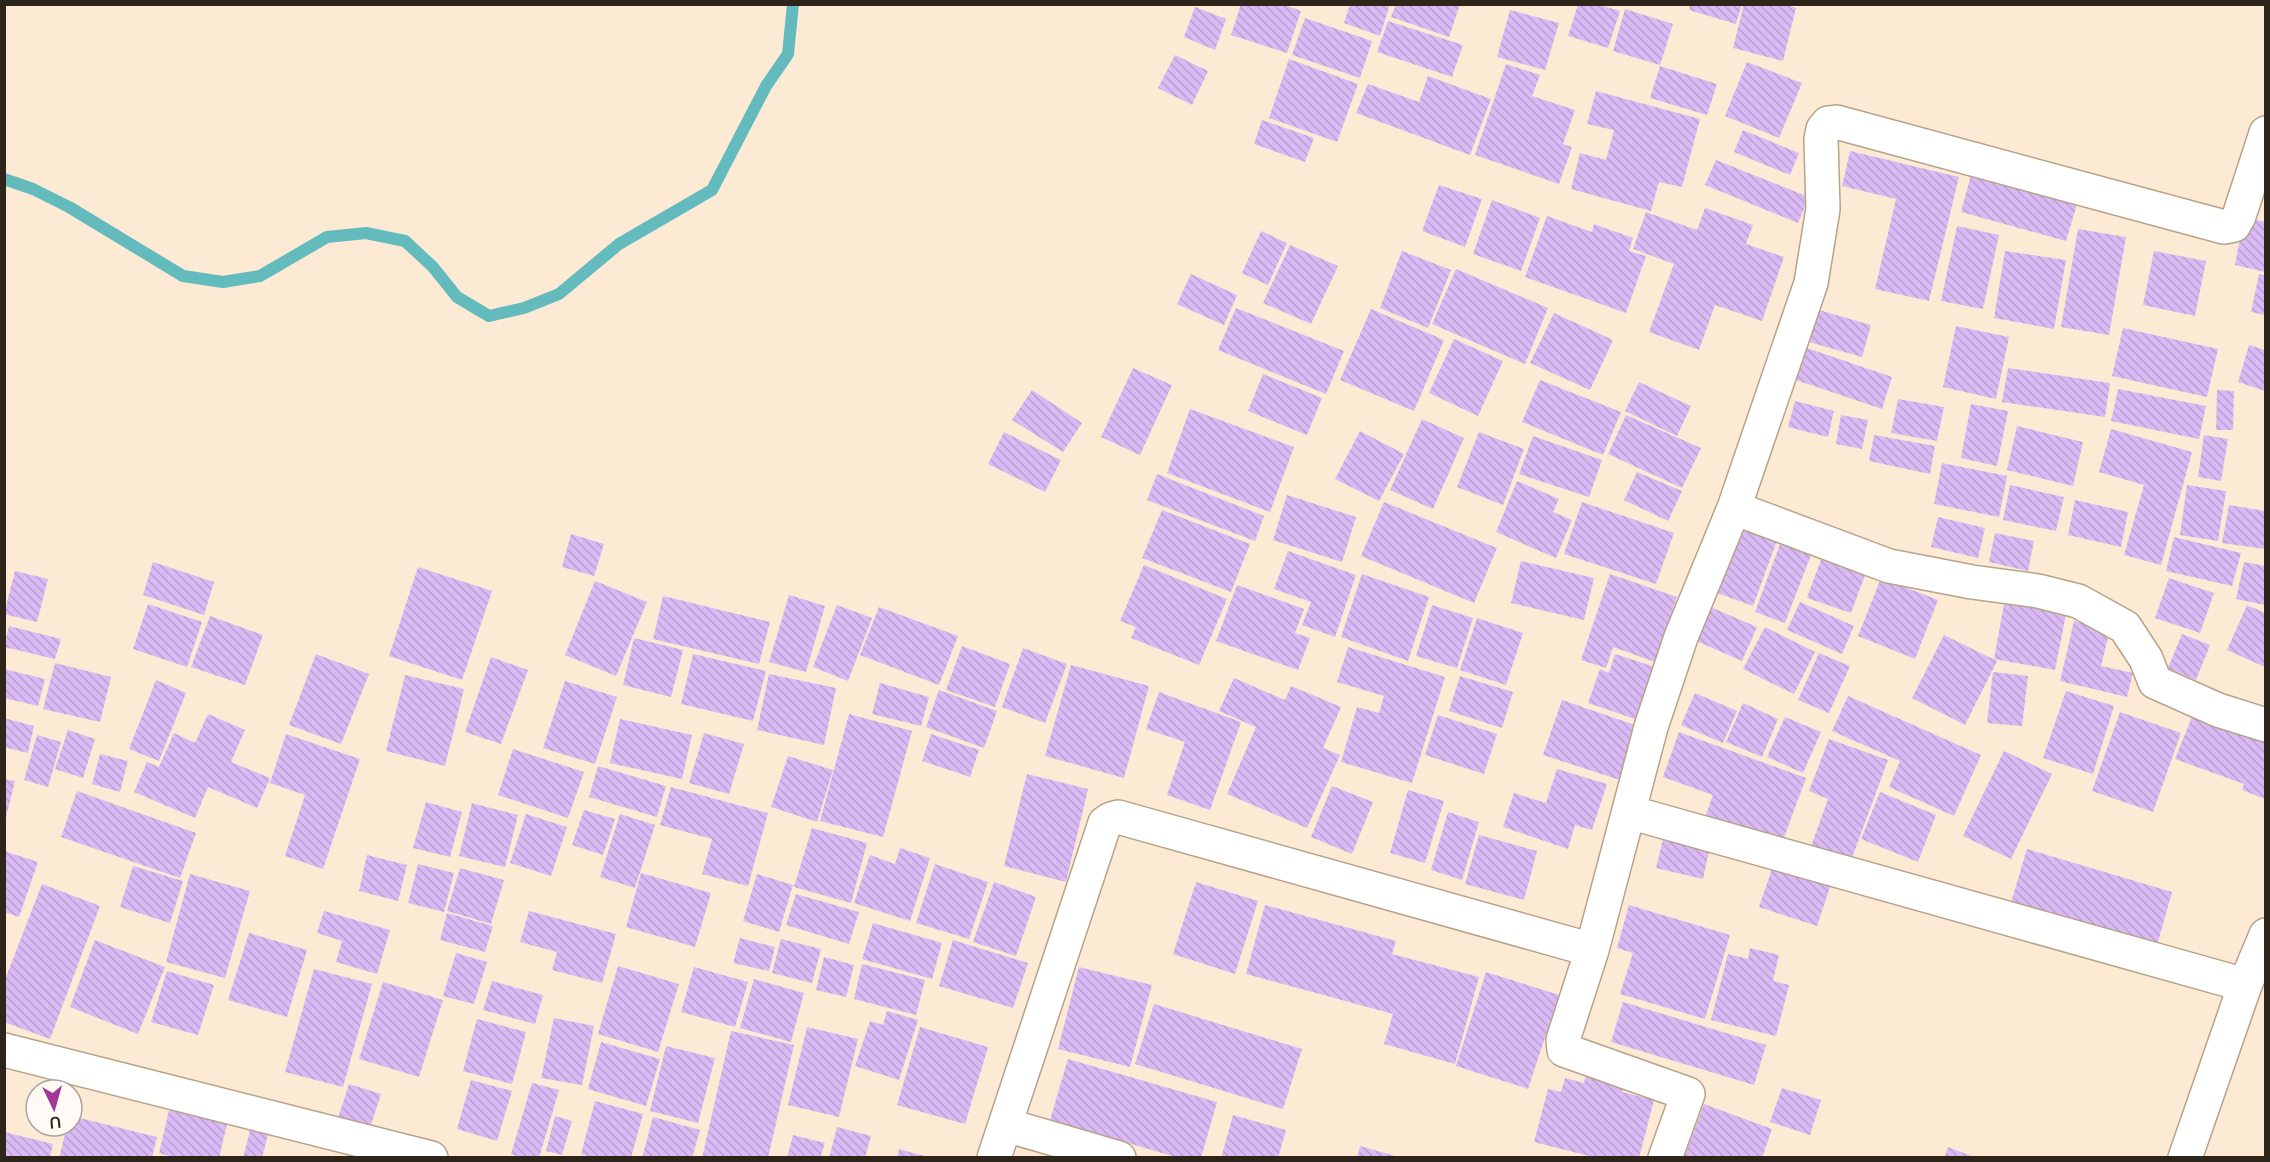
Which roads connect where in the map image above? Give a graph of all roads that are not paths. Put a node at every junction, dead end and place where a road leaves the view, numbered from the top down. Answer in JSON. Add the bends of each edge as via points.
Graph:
{"nodes":[{"id":1,"x":2265,"y":134,"type":"edge"},
{"id":2,"x":1734,"y":508,"type":"junction"},
{"id":3,"x":2265,"y":725,"type":"edge"},
{"id":4,"x":1629,"y":812,"type":"junction"},
{"id":5,"x":2265,"y":935,"type":"edge"},
{"id":6,"x":1592,"y":950,"type":"junction"},
{"id":7,"x":2245,"y":985,"type":"junction"},
{"id":8,"x":4,"y":1050,"type":"edge"},
{"id":9,"x":1006,"y":1125,"type":"junction"},
{"id":10,"x":342,"y":1147,"type":"edge"},
{"id":11,"x":431,"y":1158,"type":"edge"},
{"id":12,"x":994,"y":1158,"type":"edge"},
{"id":13,"x":1119,"y":1158,"type":"edge"},
{"id":14,"x":1665,"y":1158,"type":"edge"},
{"id":15,"x":2186,"y":1158,"type":"edge"}],
"edges":[{"from":1,"to":2,"type":"street","via":[[2240,216],[2234,225],[2224,227],[1848,125],[1828,123],[1822,129],[1823,209],[1811,283]]},
{"from":2,"to":3,"type":"street","via":[[1889,566],[2078,601],[2125,627],[2146,659],[2155,682],[2218,710]]},
{"from":2,"to":4,"type":"street","via":[[1681,637],[1651,727]]},
{"from":4,"to":6,"type":"street"},
{"from":4,"to":7,"type":"street"},
{"from":5,"to":7,"type":"street"},
{"from":6,"to":9,"type":"street","via":[[1118,817],[1111,819],[1105,823]]},
{"from":6,"to":14,"type":"street","via":[[1563,1040],[1564,1050],[1688,1095]]},
{"from":7,"to":15,"type":"street"},
{"from":8,"to":10,"type":"street"},
{"from":9,"to":12,"type":"street"},
{"from":9,"to":13,"type":"street"},
{"from":10,"to":11,"type":"street"}]}
